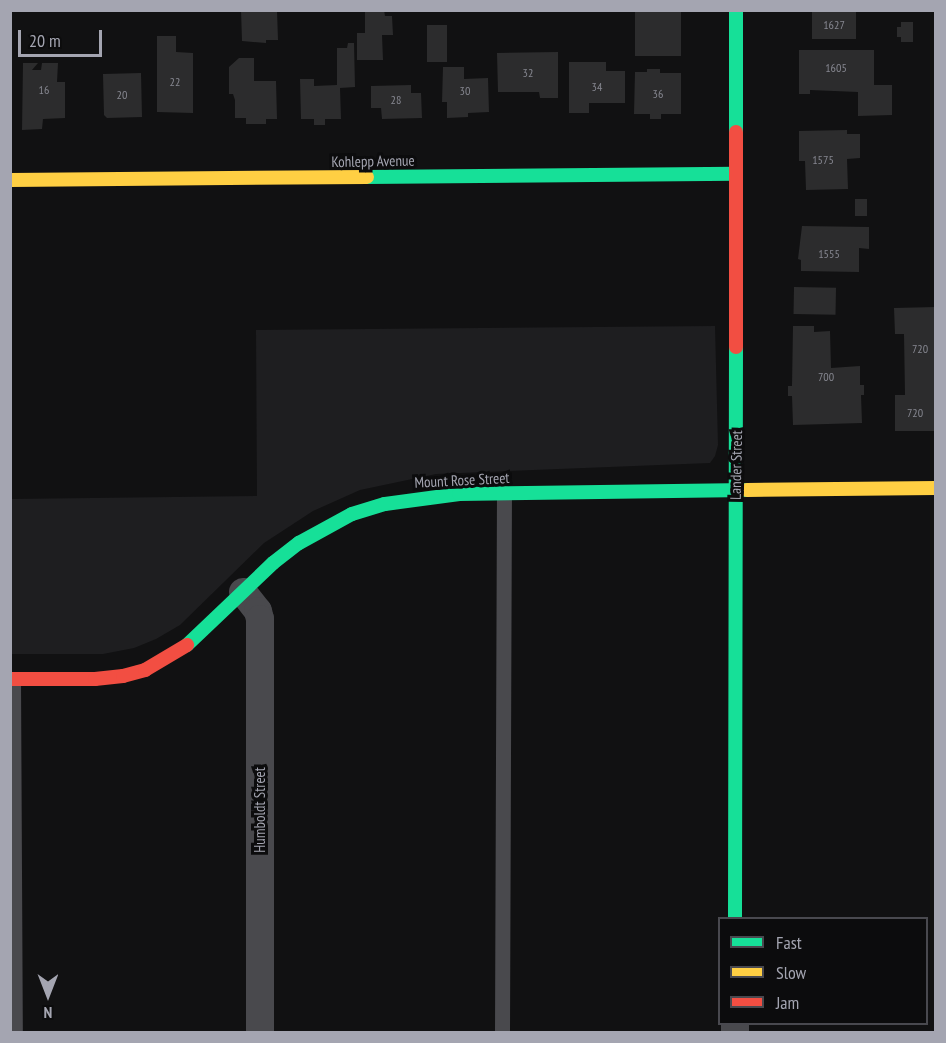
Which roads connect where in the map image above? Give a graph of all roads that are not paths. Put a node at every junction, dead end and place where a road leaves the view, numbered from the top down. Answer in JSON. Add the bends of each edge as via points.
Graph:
{"nodes":[{"id":1,"x":736,"y":10,"type":"edge"},
{"id":2,"x":736,"y":174,"type":"junction"},
{"id":3,"x":10,"y":180,"type":"edge"},
{"id":4,"x":936,"y":488,"type":"edge"},
{"id":5,"x":735,"y":490,"type":"junction"},
{"id":6,"x":504,"y":493,"type":"junction"},
{"id":7,"x":243,"y":592,"type":"junction"},
{"id":8,"x":12,"y":679,"type":"edge"},
{"id":9,"x":735,"y":917,"type":"edge"},
{"id":10,"x":15,"y":1032,"type":"edge"},
{"id":11,"x":260,"y":1032,"type":"edge"},
{"id":12,"x":502,"y":1032,"type":"edge"}],
"edges":[{"from":1,"to":2,"type":"street","name":"Lander Street"},
{"from":2,"to":3,"type":"street","name":"Kohlepp Avenue"},
{"from":2,"to":5,"type":"street","name":"Lander Street"},
{"from":4,"to":5,"type":"street","name":"Mount Rose Street"},
{"from":5,"to":6,"type":"street","name":"Mount Rose Street"},
{"from":5,"to":9,"type":"street","name":"Lander Street"},
{"from":6,"to":7,"type":"street","name":"Mount Rose Street","via":[[426,496],[352,514],[299,543]]},
{"from":6,"to":12,"type":"lane"},
{"from":7,"to":8,"type":"street","name":"Mount Rose Street","via":[[190,643],[145,670],[95,679]]},
{"from":7,"to":11,"type":"street","name":"Humboldt Street","via":[[260,619]]},
{"from":8,"to":10,"type":"lane"}]}
